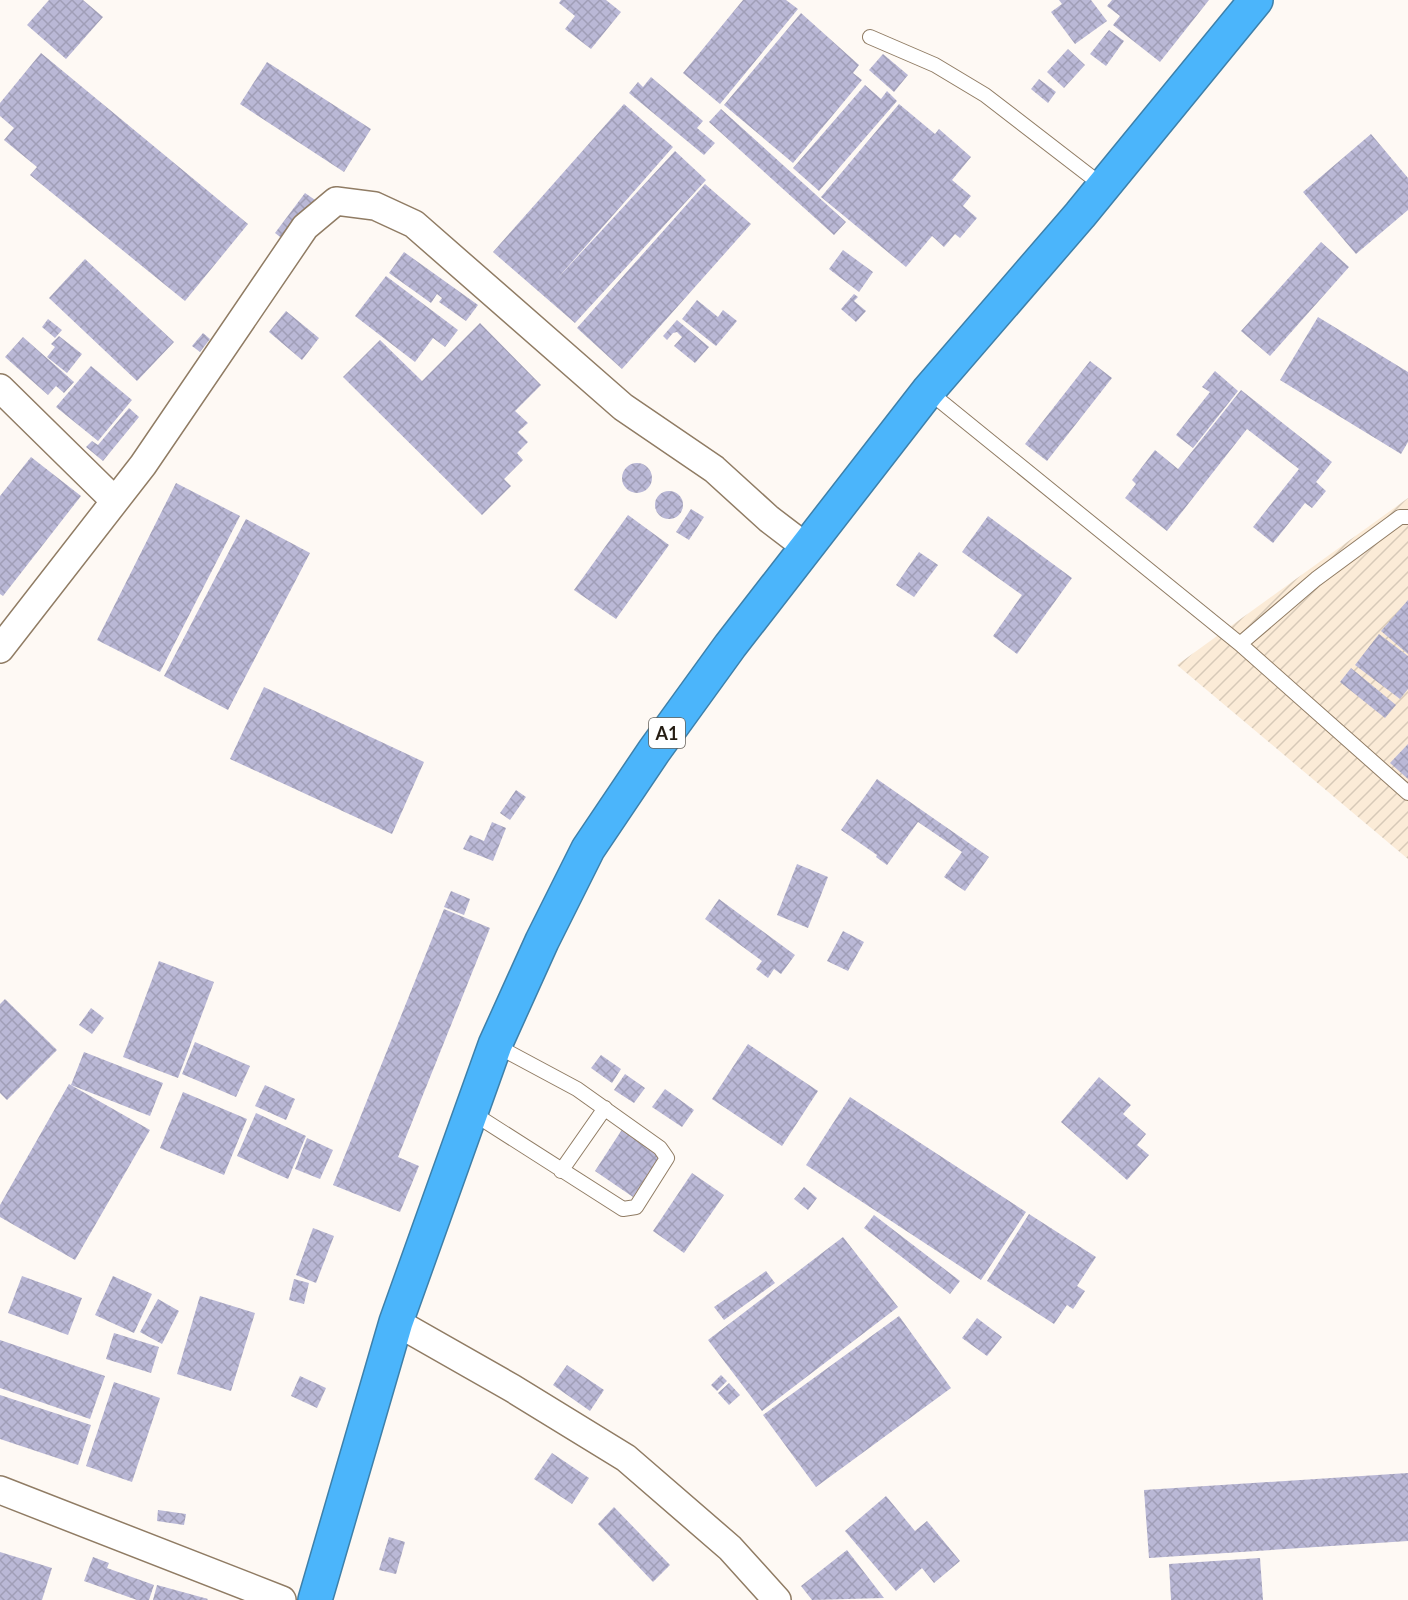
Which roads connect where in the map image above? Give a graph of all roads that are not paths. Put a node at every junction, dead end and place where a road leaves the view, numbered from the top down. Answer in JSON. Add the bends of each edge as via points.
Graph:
{"nodes":[{"id":1,"x":1256,"y":0,"type":"edge"},
{"id":2,"x":870,"y":37,"type":"dead end"},
{"id":3,"x":1103,"y":186,"type":"junction"},
{"id":4,"x":0,"y":388,"type":"edge"},
{"id":5,"x":927,"y":391,"type":"junction"},
{"id":6,"x":114,"y":500,"type":"junction"},
{"id":7,"x":1408,"y":517,"type":"edge"},
{"id":8,"x":807,"y":548,"type":"junction"},
{"id":9,"x":1240,"y":644,"type":"junction"},
{"id":10,"x":0,"y":649,"type":"edge"},
{"id":11,"x":1408,"y":793,"type":"edge"},
{"id":12,"x":495,"y":1045,"type":"junction"},
{"id":13,"x":605,"y":1108,"type":"junction"},
{"id":14,"x":471,"y":1112,"type":"junction"},
{"id":15,"x":561,"y":1170,"type":"junction"},
{"id":16,"x":396,"y":1323,"type":"junction"},
{"id":17,"x":0,"y":1490,"type":"edge"},
{"id":18,"x":282,"y":1600,"type":"edge"},
{"id":19,"x":315,"y":1600,"type":"edge"},
{"id":20,"x":777,"y":1600,"type":"edge"}],
"edges":[{"from":1,"to":3,"type":"highway","number":"A1"},
{"from":2,"to":3,"type":"lane","via":[[935,65],[985,95]]},
{"from":3,"to":5,"type":"highway","number":"A1"},
{"from":4,"to":6,"type":"street"},
{"from":5,"to":8,"type":"highway","number":"A1"},
{"from":5,"to":9,"type":"lane"},
{"from":6,"to":8,"type":"street","via":[[143,465],[305,227],[336,201],[375,206],[414,224],[623,407],[714,469]]},
{"from":6,"to":10,"type":"street"},
{"from":7,"to":9,"type":"lane","via":[[1400,517],[1316,579]]},
{"from":8,"to":12,"type":"highway","number":"A1","via":[[668,731],[588,849]]},
{"from":9,"to":11,"type":"lane"},
{"from":12,"to":13,"type":"lane"},
{"from":12,"to":14,"type":"highway","number":"A1"},
{"from":13,"to":15,"type":"lane"},
{"from":13,"to":15,"type":"lane","via":[[666,1155],[636,1207],[614,1205]]},
{"from":14,"to":15,"type":"lane"},
{"from":14,"to":16,"type":"highway","number":"A1"},
{"from":16,"to":19,"type":"highway","number":"A1"},
{"from":16,"to":20,"type":"street","via":[[513,1388],[626,1458],[730,1548]]},
{"from":17,"to":18,"type":"street"}]}
